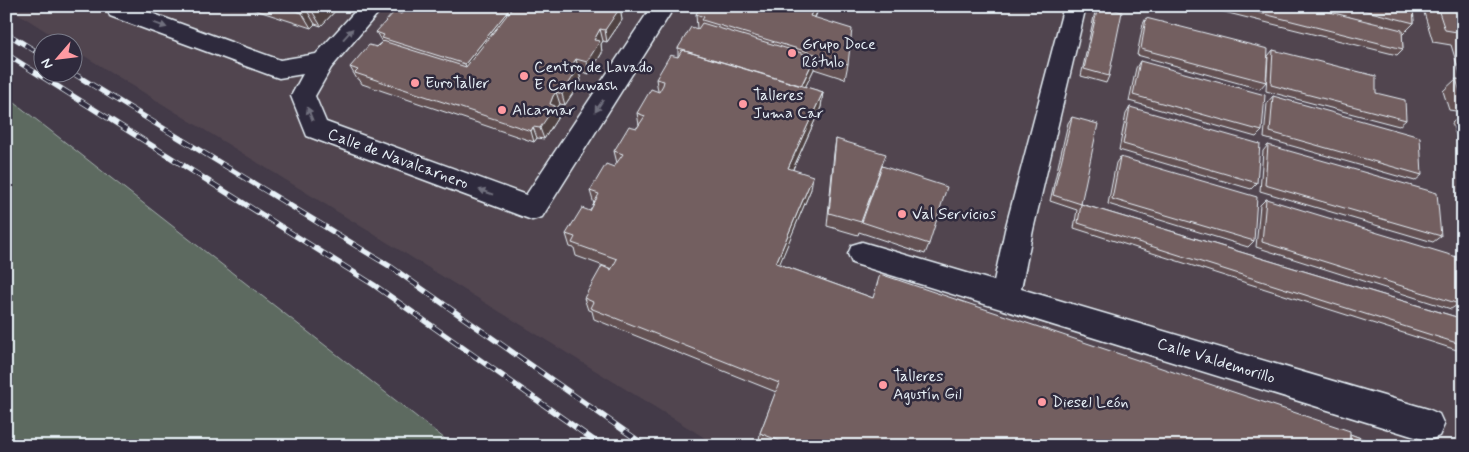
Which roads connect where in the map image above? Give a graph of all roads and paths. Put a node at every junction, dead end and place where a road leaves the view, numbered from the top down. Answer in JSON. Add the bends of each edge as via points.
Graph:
{"nodes":[{"id":1,"x":117,"y":6,"type":"edge"},
{"id":2,"x":374,"y":6,"type":"edge"},
{"id":3,"x":664,"y":6,"type":"edge"},
{"id":4,"x":1075,"y":6,"type":"edge"},
{"id":5,"x":323,"y":62,"type":"junction"},
{"id":6,"x":862,"y":254,"type":"dead end"},
{"id":7,"x":1005,"y":297,"type":"junction"},
{"id":8,"x":1428,"y":425,"type":"dead end"}],
"edges":[{"from":1,"to":5,"type":"street","one_way":true,"via":[[118,10],[279,69]]},
{"from":5,"to":2,"type":"street","one_way":true},
{"from":3,"to":5,"type":"street","name":"Calle de Navalcarnero","one_way":true,"via":[[532,208],[316,129],[303,96]]},
{"from":4,"to":7,"type":"street"},
{"from":6,"to":7,"type":"street","name":"Calle Valdemorillo"},
{"from":7,"to":8,"type":"street","name":"Calle Valdemorillo"}]}
